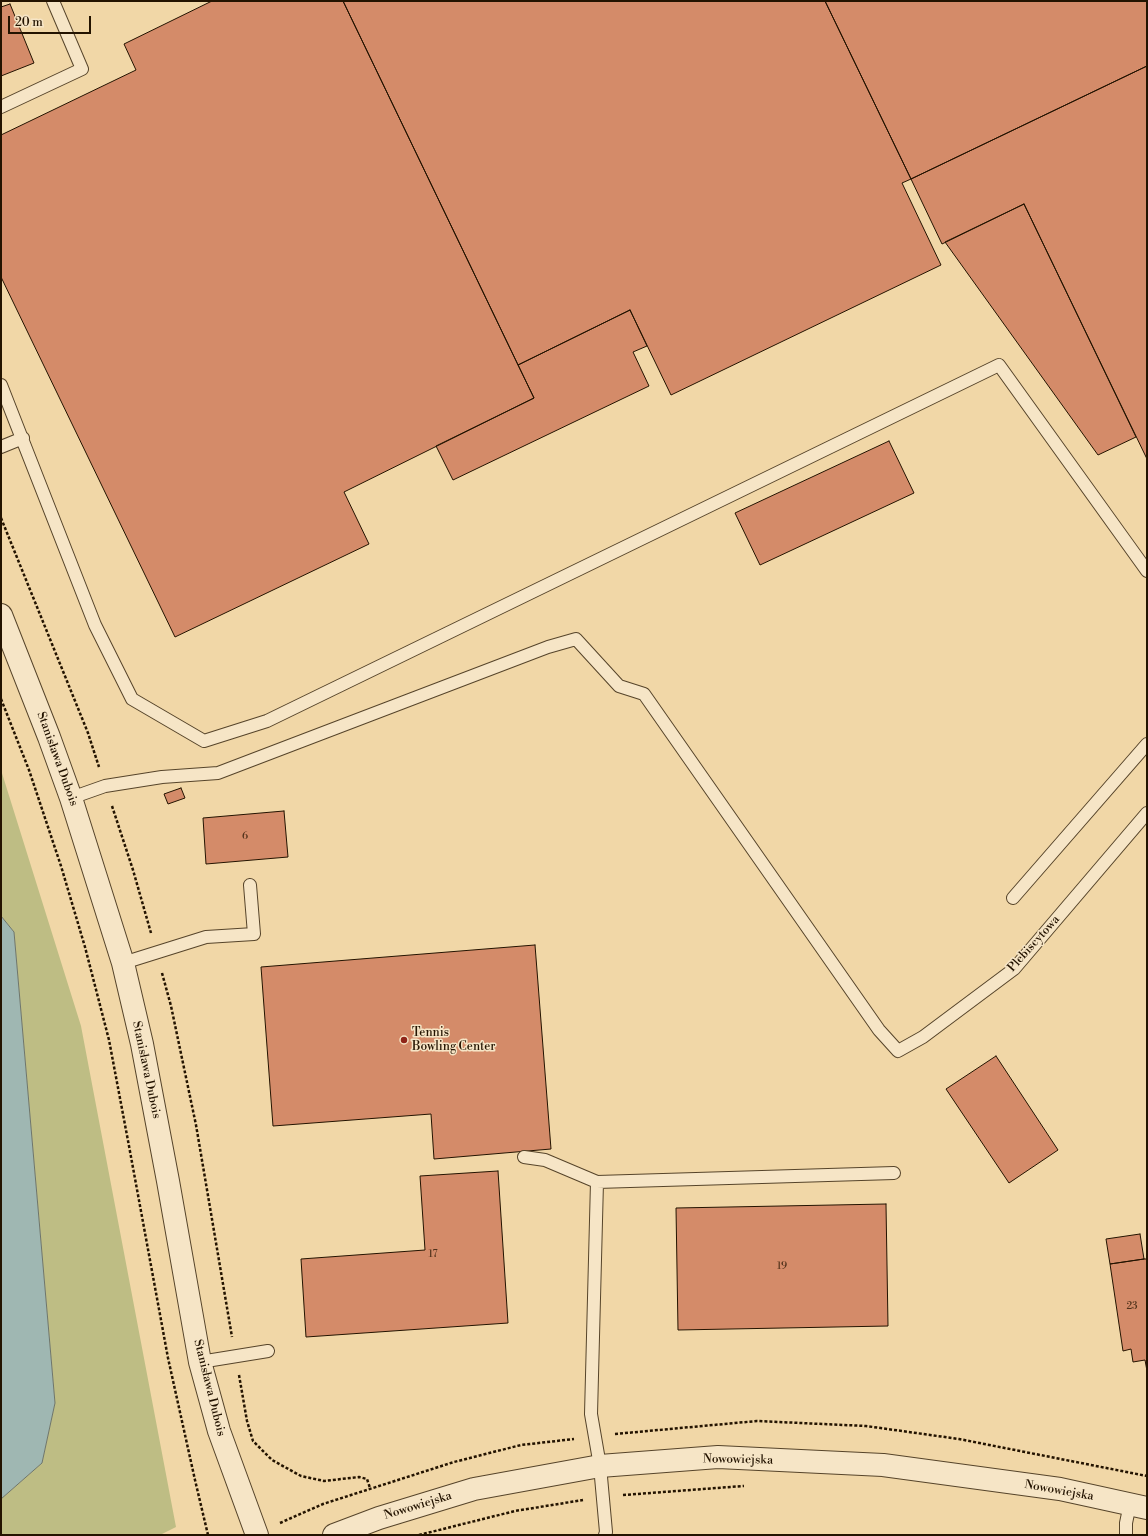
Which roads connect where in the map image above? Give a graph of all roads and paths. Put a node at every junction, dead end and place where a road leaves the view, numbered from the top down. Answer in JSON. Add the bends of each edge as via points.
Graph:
{"nodes":[{"id":1,"x":53,"y":1,"type":"edge"},
{"id":2,"x":1,"y":107,"type":"edge"},
{"id":3,"x":1,"y":384,"type":"edge"},
{"id":4,"x":23,"y":438,"type":"junction"},
{"id":5,"x":1,"y":446,"type":"edge"},
{"id":6,"x":1147,"y":571,"type":"edge"},
{"id":7,"x":1,"y":615,"type":"edge"},
{"id":8,"x":1,"y":699,"type":"edge"},
{"id":9,"x":1147,"y":744,"type":"edge"},
{"id":10,"x":71,"y":798,"type":"junction"},
{"id":11,"x":1147,"y":812,"type":"edge"},
{"id":12,"x":250,"y":885,"type":"dead end"},
{"id":13,"x":1013,"y":898,"type":"dead end"},
{"id":14,"x":123,"y":963,"type":"junction"},
{"id":15,"x":524,"y":1156,"type":"dead end"},
{"id":16,"x":894,"y":1174,"type":"dead end"},
{"id":17,"x":597,"y":1182,"type":"junction"},
{"id":18,"x":268,"y":1351,"type":"dead end"},
{"id":19,"x":200,"y":1362,"type":"junction"},
{"id":20,"x":600,"y":1466,"type":"junction"},
{"id":21,"x":750,"y":1486,"type":"dead end"},
{"id":22,"x":603,"y":1497,"type":"junction"},
{"id":23,"x":1138,"y":1506,"type":"edge"},
{"id":24,"x":208,"y":1535,"type":"edge"},
{"id":25,"x":257,"y":1535,"type":"edge"},
{"id":26,"x":334,"y":1535,"type":"edge"},
{"id":27,"x":419,"y":1535,"type":"edge"},
{"id":28,"x":605,"y":1535,"type":"edge"},
{"id":29,"x":1126,"y":1535,"type":"edge"}],
"edges":[{"from":1,"to":2,"type":"lane","via":[[82,69]]},
{"from":3,"to":4,"type":"lane"},
{"from":4,"to":5,"type":"lane"},
{"from":4,"to":6,"type":"lane","via":[[94,625],[132,698],[204,741],[274,717],[999,365]]},
{"from":7,"to":10,"type":"street","name":"Stanisława Dubois"},
{"from":8,"to":24,"type":"path","via":[[29,770],[61,866],[109,1040],[168,1358]]},
{"from":9,"to":13,"type":"lane"},
{"from":10,"to":11,"type":"lane","name":"Plebiscytowa","via":[[105,786],[162,777],[218,773],[548,647],[576,639],[619,686],[644,694],[879,1030],[898,1051],[923,1037],[1014,969]]},
{"from":10,"to":14,"type":"street","name":"Stanisława Dubois"},
{"from":12,"to":14,"type":"lane","via":[[254,934],[206,937]]},
{"from":14,"to":19,"type":"street","name":"Stanisława Dubois","via":[[142,1044]]},
{"from":15,"to":17,"type":"lane","via":[[545,1160]]},
{"from":16,"to":17,"type":"lane"},
{"from":17,"to":20,"type":"lane","via":[[591,1414]]},
{"from":18,"to":19,"type":"lane"},
{"from":19,"to":25,"type":"street","name":"Stanisława Dubois","via":[[219,1431]]},
{"from":20,"to":22,"type":"lane"},
{"from":20,"to":23,"type":"street","name":"Nowowiejska","via":[[718,1457],[883,1465],[1060,1489]]},
{"from":20,"to":26,"type":"street","name":"Nowowiejska","via":[[474,1489],[379,1518]]},
{"from":21,"to":22,"type":"path"},
{"from":22,"to":27,"type":"path","via":[[514,1511]]},
{"from":22,"to":28,"type":"lane"},
{"from":23,"to":29,"type":"lane"}]}
